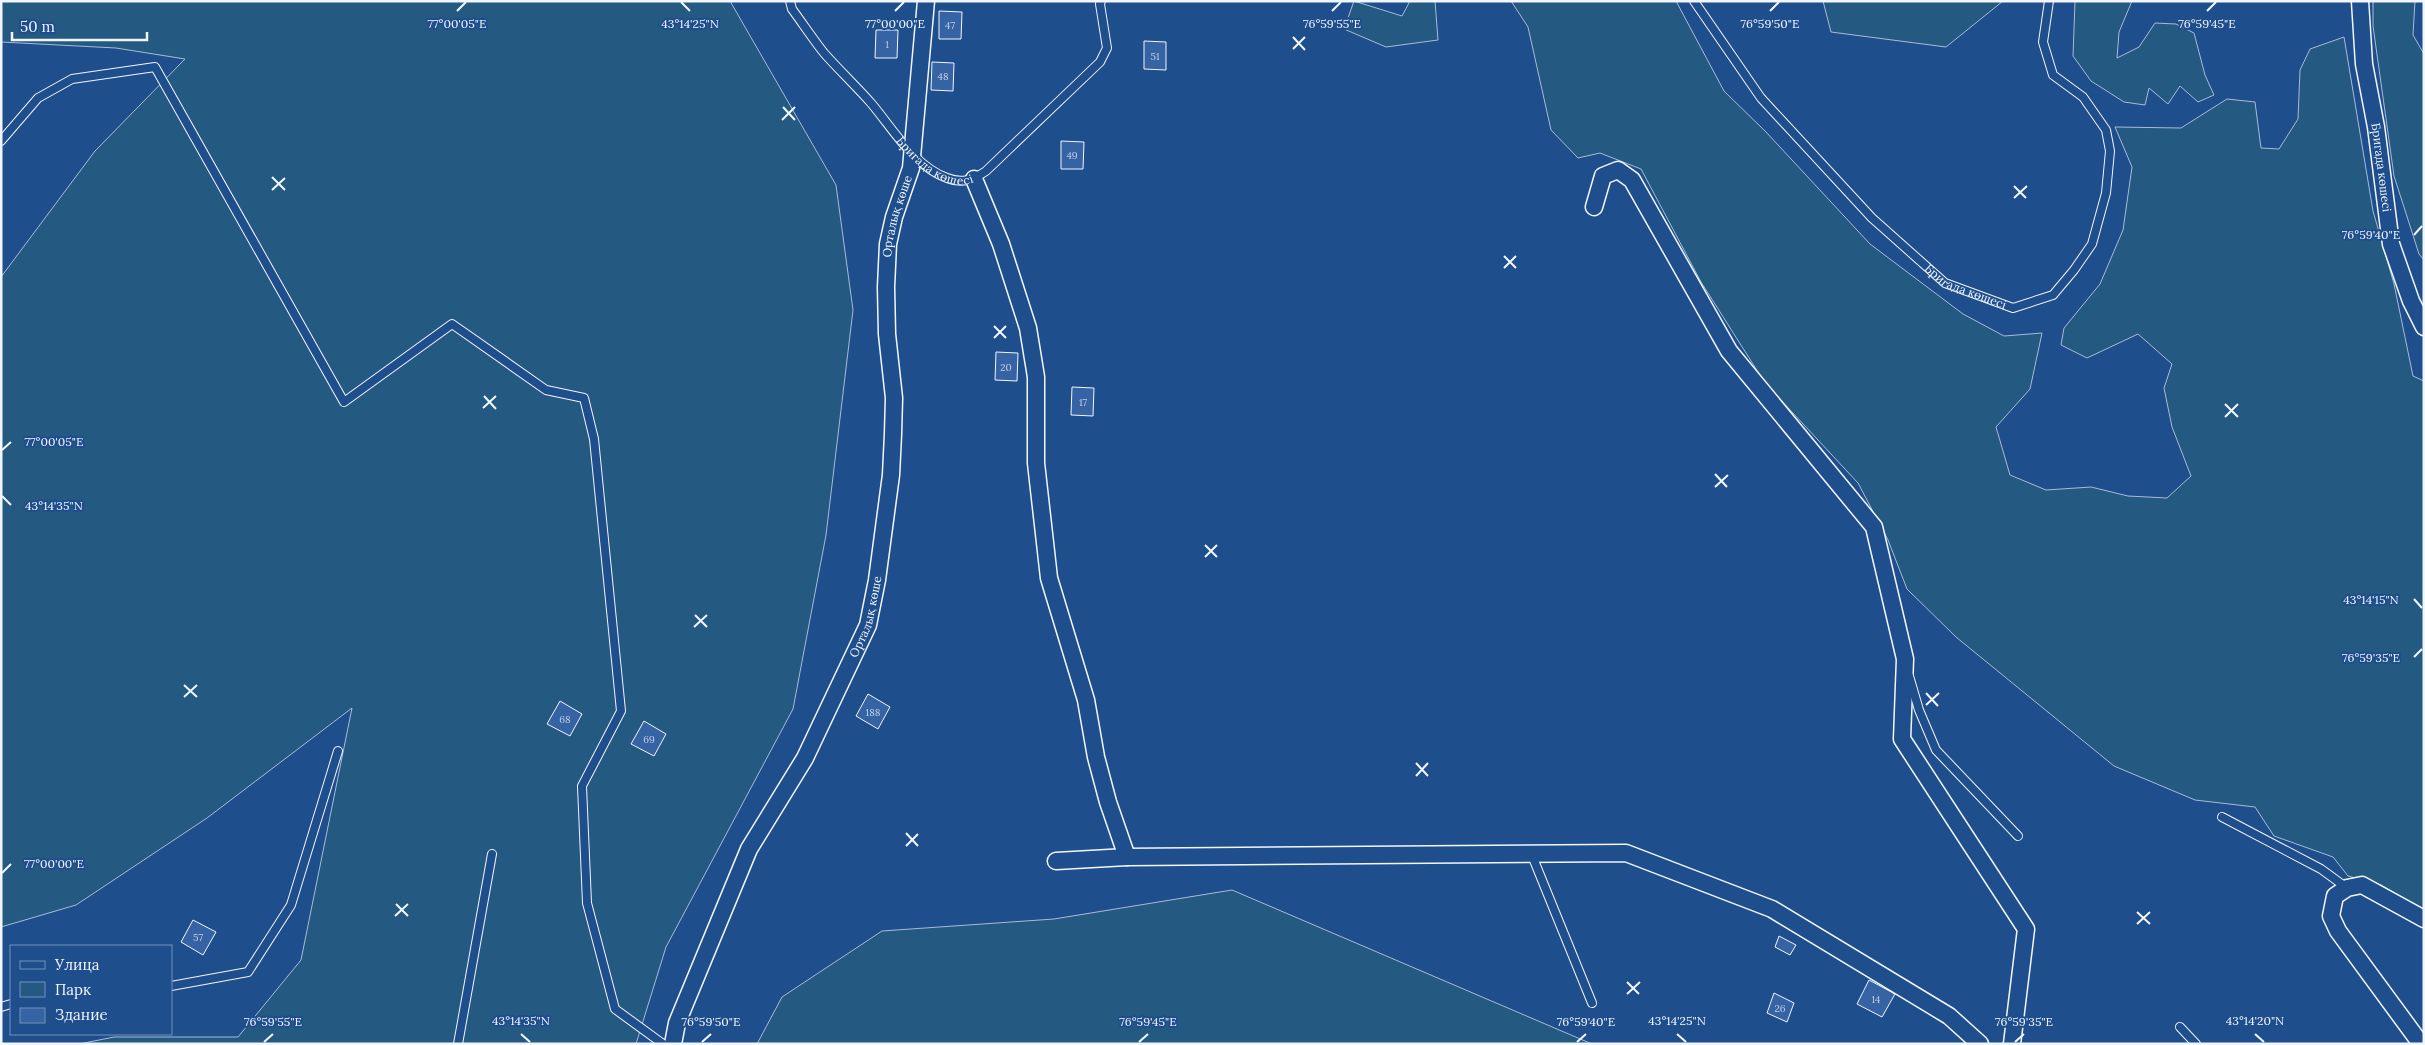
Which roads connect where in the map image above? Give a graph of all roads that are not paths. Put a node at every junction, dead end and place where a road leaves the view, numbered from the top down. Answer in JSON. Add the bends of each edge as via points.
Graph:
{"nodes":[{"id":1,"x":790,"y":1,"type":"edge"},
{"id":2,"x":926,"y":1,"type":"edge"},
{"id":3,"x":1101,"y":1,"type":"edge"},
{"id":4,"x":1694,"y":1,"type":"edge"},
{"id":5,"x":2049,"y":1,"type":"edge"},
{"id":6,"x":2360,"y":1,"type":"edge"},
{"id":7,"x":1,"y":140,"type":"edge"},
{"id":8,"x":912,"y":153,"type":"junction"},
{"id":9,"x":974,"y":179,"type":"junction"},
{"id":10,"x":1594,"y":207,"type":"dead end"},
{"id":11,"x":2424,"y":327,"type":"edge"},
{"id":12,"x":1905,"y":659,"type":"junction"},
{"id":13,"x":338,"y":750,"type":"dead end"},
{"id":14,"x":2222,"y":817,"type":"dead end"},
{"id":15,"x":2018,"y":836,"type":"dead end"},
{"id":16,"x":1531,"y":853,"type":"junction"},
{"id":17,"x":492,"y":854,"type":"dead end"},
{"id":18,"x":1127,"y":857,"type":"junction"},
{"id":19,"x":1056,"y":862,"type":"dead end"},
{"id":20,"x":2347,"y":888,"type":"junction"},
{"id":21,"x":2424,"y":919,"type":"edge"},
{"id":22,"x":172,"y":986,"type":"edge"},
{"id":23,"x":1592,"y":1003,"type":"dead end"},
{"id":24,"x":2180,"y":1027,"type":"dead end"},
{"id":25,"x":458,"y":1044,"type":"edge"},
{"id":26,"x":663,"y":1044,"type":"edge"},
{"id":27,"x":673,"y":1044,"type":"edge"},
{"id":28,"x":1980,"y":1044,"type":"edge"},
{"id":29,"x":2012,"y":1044,"type":"edge"},
{"id":30,"x":2196,"y":1044,"type":"edge"},
{"id":31,"x":2421,"y":1044,"type":"edge"}],
"edges":[{"from":1,"to":8,"type":"lane","name":"Бригада көшесі","via":[[792,9],[824,53]]},
{"from":2,"to":8,"type":"street","name":"Орталық көше"},
{"from":3,"to":9,"type":"lane","name":"Бригада көшесі","via":[[1106,48],[1100,62]]},
{"from":4,"to":5,"type":"lane","name":"Бригада көшесі","via":[[1761,98],[1872,218],[1945,282],[2013,308],[2053,296],[2092,244],[2106,193],[2110,151],[2106,130],[2083,97],[2053,75],[2043,42]]},
{"from":6,"to":11,"type":"street","name":"Бригада көшесі","via":[[2364,64],[2376,127],[2391,244]]},
{"from":7,"to":26,"type":"lane","via":[[38,98],[72,79],[155,67],[344,402],[452,324],[546,390],[584,398],[594,439],[621,711],[582,786],[587,903],[615,1009]]},
{"from":8,"to":9,"type":"lane","name":"Бригада көшесі","via":[[946,178],[961,182]]},
{"from":8,"to":27,"type":"street","name":"Орталық көше","via":[[909,175],[888,244],[887,334],[894,398],[891,475],[868,625],[805,758],[749,849],[676,1023]]},
{"from":9,"to":18,"type":"street","via":[[1001,244],[1028,328],[1036,377],[1036,464],[1050,578],[1086,700],[1108,802]]},
{"from":10,"to":12,"type":"street","via":[[1603,176],[1618,170],[1632,180],[1729,351],[1874,527]]},
{"from":12,"to":15,"type":"lane","via":[[1919,710],[1936,750]]},
{"from":12,"to":29,"type":"street","via":[[1902,739],[2026,929]]},
{"from":13,"to":22,"type":"lane","via":[[291,905],[248,972]]},
{"from":14,"to":20,"type":"lane","via":[[2321,869]]},
{"from":16,"to":18,"type":"street"},
{"from":16,"to":23,"type":"lane"},
{"from":16,"to":28,"type":"street","via":[[1626,853],[1772,909],[1948,1016]]},
{"from":17,"to":25,"type":"lane"},
{"from":18,"to":19,"type":"street"},
{"from":20,"to":21,"type":"street","via":[[2362,885]]},
{"from":20,"to":31,"type":"street","via":[[2335,896],[2331,916],[2338,931]]},
{"from":24,"to":30,"type":"lane"}]}
